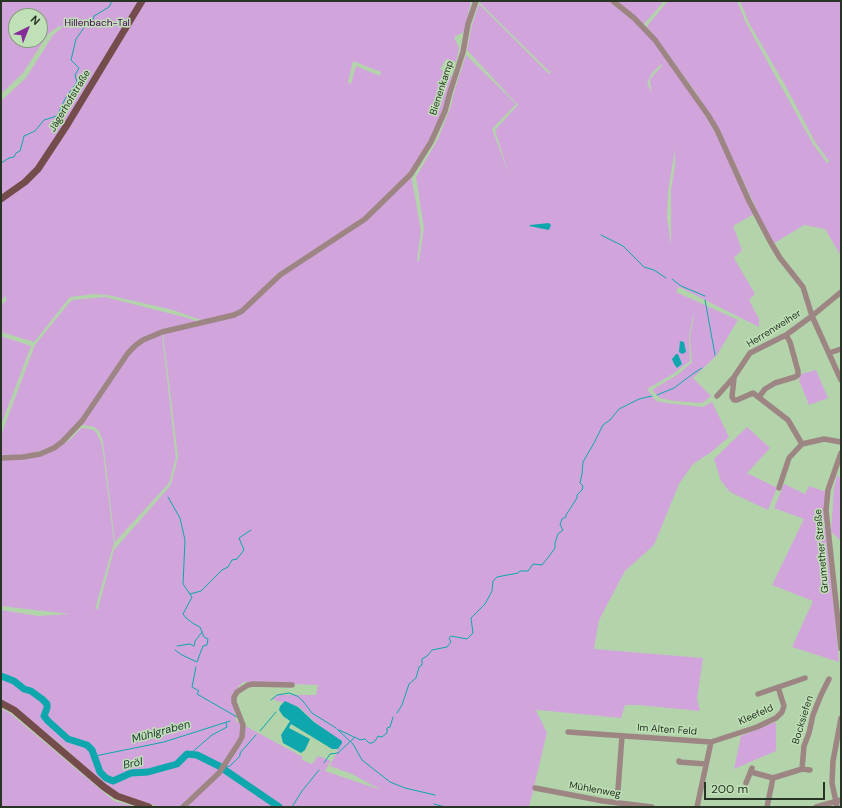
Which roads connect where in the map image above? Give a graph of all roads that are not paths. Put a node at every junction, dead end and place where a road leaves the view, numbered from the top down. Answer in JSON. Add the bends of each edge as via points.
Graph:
{"nodes":[{"id":1,"x":142,"y":1,"type":"edge"},
{"id":2,"x":476,"y":1,"type":"edge"},
{"id":3,"x":613,"y":1,"type":"edge"},
{"id":4,"x":1,"y":199,"type":"edge"},
{"id":5,"x":841,"y":292,"type":"edge"},
{"id":6,"x":812,"y":316,"type":"junction"},
{"id":7,"x":786,"y":335,"type":"junction"},
{"id":8,"x":841,"y":349,"type":"edge"},
{"id":9,"x":829,"y":353,"type":"junction"},
{"id":10,"x":734,"y":377,"type":"junction"},
{"id":11,"x":841,"y":380,"type":"edge"},
{"id":12,"x":717,"y":396,"type":"dead end"},
{"id":13,"x":759,"y":397,"type":"junction"},
{"id":14,"x":841,"y":442,"type":"edge"},
{"id":15,"x":802,"y":444,"type":"junction"},
{"id":16,"x":841,"y":453,"type":"edge"},
{"id":17,"x":1,"y":458,"type":"edge"},
{"id":18,"x":779,"y":488,"type":"dead end"},
{"id":19,"x":841,"y":649,"type":"edge"},
{"id":20,"x":805,"y":678,"type":"dead end"},
{"id":21,"x":829,"y":679,"type":"dead end"},
{"id":22,"x":292,"y":685,"type":"dead end"},
{"id":23,"x":778,"y":687,"type":"junction"},
{"id":24,"x":758,"y":694,"type":"dead end"},
{"id":25,"x":1,"y":703,"type":"edge"},
{"id":26,"x":841,"y":718,"type":"edge"},
{"id":27,"x":568,"y":732,"type":"dead end"},
{"id":28,"x":622,"y":736,"type":"junction"},
{"id":29,"x":711,"y":742,"type":"junction"},
{"id":30,"x":679,"y":761,"type":"dead end"},
{"id":31,"x":706,"y":764,"type":"junction"},
{"id":32,"x":802,"y":769,"type":"junction"},
{"id":33,"x":810,"y":770,"type":"dead end"},
{"id":34,"x":773,"y":778,"type":"junction"},
{"id":35,"x":746,"y":783,"type":"dead end"},
{"id":36,"x":535,"y":788,"type":"dead end"},
{"id":37,"x":617,"y":803,"type":"junction"},
{"id":38,"x":838,"y":803,"type":"edge"},
{"id":39,"x":150,"y":807,"type":"edge"},
{"id":40,"x":183,"y":807,"type":"edge"},
{"id":41,"x":652,"y":807,"type":"edge"},
{"id":42,"x":697,"y":807,"type":"edge"},
{"id":43,"x":767,"y":807,"type":"edge"},
{"id":44,"x":816,"y":807,"type":"edge"}],
"edges":[{"from":1,"to":4,"type":"main road","name":"Jägerhofstraße","via":[[38,169]]},
{"from":2,"to":17,"type":"street","name":"Bienenkamp","via":[[445,111],[431,142],[411,174],[365,219],[280,275],[242,311],[162,332],[136,345],[78,427],[54,448],[31,456]]},
{"from":3,"to":6,"type":"street","via":[[655,40],[708,115],[766,234],[780,258],[803,287]]},
{"from":5,"to":6,"type":"street","name":"Herrenweiher"},
{"from":6,"to":7,"type":"street","name":"Herrenweiher"},
{"from":6,"to":9,"type":"street"},
{"from":7,"to":10,"type":"street","name":"Herrenweiher","via":[[750,353]]},
{"from":7,"to":13,"type":"street","via":[[798,375],[775,383],[765,389]]},
{"from":8,"to":9,"type":"street"},
{"from":9,"to":11,"type":"street"},
{"from":10,"to":12,"type":"street","name":"Herrenweiher"},
{"from":10,"to":13,"type":"street","via":[[734,400],[753,393]]},
{"from":13,"to":15,"type":"street","via":[[788,420]]},
{"from":14,"to":15,"type":"street","via":[[824,439]]},
{"from":15,"to":18,"type":"street","via":[[789,458]]},
{"from":16,"to":19,"type":"street","name":"Grumether Straße","via":[[828,490],[826,510]]},
{"from":20,"to":23,"type":"street","name":"Kleefeld"},
{"from":21,"to":32,"type":"street","name":"Bocksiefen","via":[[813,715],[804,746]]},
{"from":22,"to":40,"type":"street","via":[[248,685],[235,694],[234,702],[243,725],[242,737],[225,766]]},
{"from":23,"to":24,"type":"street","name":"Kleefeld"},
{"from":23,"to":29,"type":"street","name":"Kleefeld","via":[[784,706],[776,718]]},
{"from":25,"to":39,"type":"main road","via":[[14,710],[117,796]]},
{"from":26,"to":38,"type":"street","via":[[833,761],[832,783]]},
{"from":27,"to":28,"type":"street","name":"Im Alten Feld"},
{"from":28,"to":29,"type":"street","name":"Im Alten Feld"},
{"from":28,"to":37,"type":"street"},
{"from":29,"to":31,"type":"street"},
{"from":30,"to":31,"type":"street"},
{"from":31,"to":42,"type":"street"},
{"from":32,"to":33,"type":"street"},
{"from":32,"to":34,"type":"street"},
{"from":34,"to":35,"type":"street","via":[[752,770]]},
{"from":34,"to":43,"type":"street"},
{"from":36,"to":37,"type":"street","name":"Mühlenweg"},
{"from":37,"to":41,"type":"street","name":"Mühlenweg"},
{"from":38,"to":44,"type":"street"}]}
